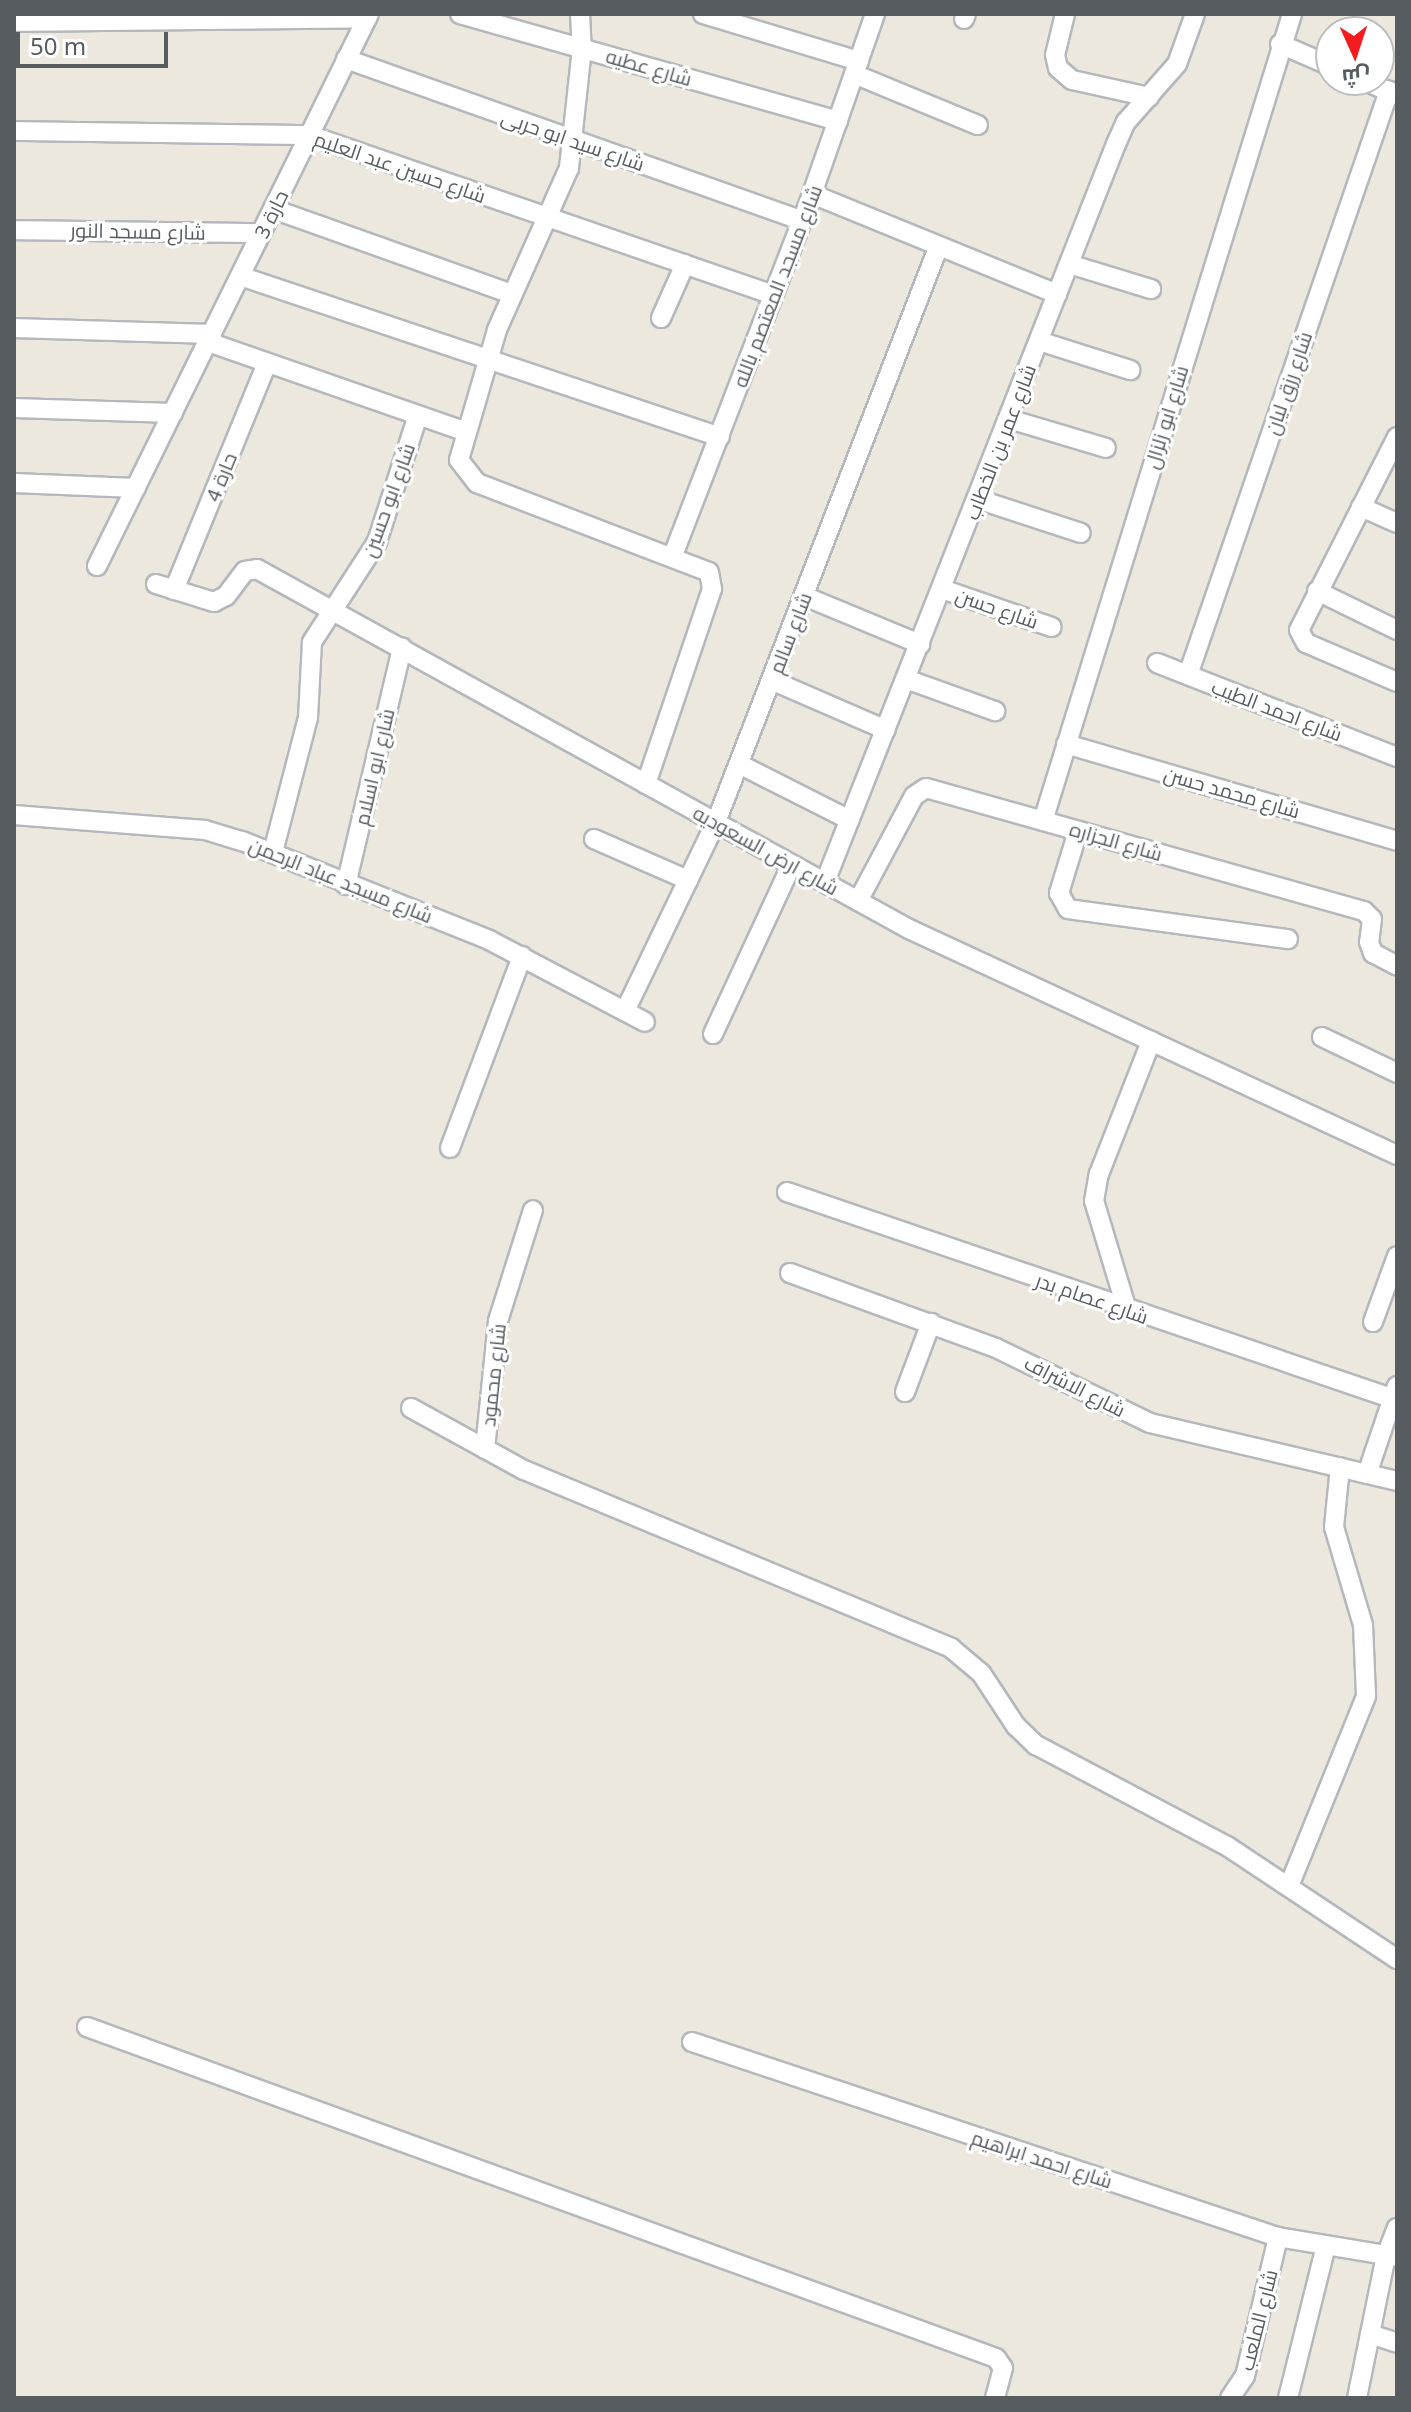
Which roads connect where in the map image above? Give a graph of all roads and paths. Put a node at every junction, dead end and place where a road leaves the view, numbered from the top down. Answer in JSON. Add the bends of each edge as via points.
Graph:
{"nodes":[{"id":1,"x":460,"y":14,"type":"edge"},
{"id":2,"x":580,"y":14,"type":"edge"},
{"id":3,"x":703,"y":14,"type":"edge"},
{"id":4,"x":875,"y":14,"type":"edge"},
{"id":5,"x":1065,"y":14,"type":"edge"},
{"id":6,"x":1195,"y":14,"type":"edge"},
{"id":7,"x":1292,"y":14,"type":"edge"},
{"id":8,"x":180,"y":16,"type":"edge"},
{"id":9,"x":368,"y":16,"type":"edge"},
{"id":10,"x":73,"y":17,"type":"edge"},
{"id":11,"x":14,"y":22,"type":"edge"},
{"id":12,"x":1280,"y":44,"type":"junction"},
{"id":13,"x":582,"y":48,"type":"junction"},
{"id":14,"x":346,"y":59,"type":"junction"},
{"id":15,"x":1315,"y":59,"type":"edge"},
{"id":16,"x":856,"y":67,"type":"junction"},
{"id":17,"x":1392,"y":96,"type":"edge"},
{"id":18,"x":1149,"y":97,"type":"junction"},
{"id":19,"x":838,"y":121,"type":"junction"},
{"id":20,"x":978,"y":125,"type":"dead end"},
{"id":21,"x":14,"y":131,"type":"edge"},
{"id":22,"x":309,"y":135,"type":"junction"},
{"id":23,"x":575,"y":141,"type":"junction"},
{"id":24,"x":812,"y":194,"type":"junction"},
{"id":25,"x":273,"y":209,"type":"junction"},
{"id":26,"x":547,"y":217,"type":"junction"},
{"id":27,"x":800,"y":220,"type":"junction"},
{"id":28,"x":14,"y":230,"type":"edge"},
{"id":29,"x":261,"y":233,"type":"junction"},
{"id":30,"x":938,"y":248,"type":"junction"},
{"id":31,"x":685,"y":264,"type":"junction"},
{"id":32,"x":1069,"y":264,"type":"junction"},
{"id":33,"x":240,"y":276,"type":"junction"},
{"id":34,"x":1151,"y":289,"type":"dead end"},
{"id":35,"x":512,"y":294,"type":"junction"},
{"id":36,"x":771,"y":294,"type":"junction"},
{"id":37,"x":1057,"y":294,"type":"junction"},
{"id":38,"x":661,"y":318,"type":"dead end"},
{"id":39,"x":14,"y":328,"type":"edge"},
{"id":40,"x":210,"y":338,"type":"junction"},
{"id":41,"x":1039,"y":341,"type":"junction"},
{"id":42,"x":487,"y":359,"type":"junction"},
{"id":43,"x":267,"y":363,"type":"junction"},
{"id":44,"x":1130,"y":370,"type":"dead end"},
{"id":45,"x":14,"y":408,"type":"edge"},
{"id":46,"x":173,"y":413,"type":"junction"},
{"id":47,"x":418,"y":415,"type":"junction"},
{"id":48,"x":1009,"y":419,"type":"junction"},
{"id":49,"x":467,"y":432,"type":"junction"},
{"id":50,"x":720,"y":437,"type":"junction"},
{"id":51,"x":1397,"y":437,"type":"edge"},
{"id":52,"x":1106,"y":448,"type":"dead end"},
{"id":53,"x":14,"y":483,"type":"edge"},
{"id":54,"x":136,"y":488,"type":"junction"},
{"id":55,"x":977,"y":499,"type":"junction"},
{"id":56,"x":1361,"y":507,"type":"junction"},
{"id":57,"x":1397,"y":523,"type":"edge"},
{"id":58,"x":1081,"y":533,"type":"dead end"},
{"id":59,"x":673,"y":555,"type":"junction"},
{"id":60,"x":97,"y":566,"type":"dead end"},
{"id":61,"x":165,"y":587,"type":"joint"},
{"id":62,"x":942,"y":589,"type":"junction"},
{"id":63,"x":1317,"y":591,"type":"junction"},
{"id":64,"x":804,"y":596,"type":"junction"},
{"id":65,"x":333,"y":610,"type":"junction"},
{"id":66,"x":1052,"y":627,"type":"dead end"},
{"id":67,"x":1397,"y":630,"type":"edge"},
{"id":68,"x":920,"y":644,"type":"junction"},
{"id":69,"x":402,"y":648,"type":"junction"},
{"id":70,"x":1157,"y":663,"type":"dead end"},
{"id":71,"x":1188,"y":675,"type":"junction"},
{"id":72,"x":906,"y":679,"type":"junction"},
{"id":73,"x":771,"y":680,"type":"junction"},
{"id":74,"x":1397,"y":682,"type":"edge"},
{"id":75,"x":995,"y":711,"type":"dead end"},
{"id":76,"x":886,"y":730,"type":"junction"},
{"id":77,"x":1066,"y":744,"type":"junction"},
{"id":78,"x":1397,"y":757,"type":"edge"},
{"id":79,"x":739,"y":764,"type":"junction"},
{"id":80,"x":646,"y":784,"type":"junction"},
{"id":81,"x":14,"y":815,"type":"edge"},
{"id":82,"x":850,"y":820,"type":"junction"},
{"id":83,"x":1043,"y":821,"type":"junction"},
{"id":84,"x":716,"y":822,"type":"junction"},
{"id":85,"x":1078,"y":831,"type":"junction"},
{"id":86,"x":594,"y":839,"type":"dead end"},
{"id":87,"x":1397,"y":841,"type":"edge"},
{"id":88,"x":273,"y":852,"type":"junction"},
{"id":89,"x":792,"y":864,"type":"junction"},
{"id":90,"x":688,"y":880,"type":"junction"},
{"id":91,"x":825,"y":882,"type":"junction"},
{"id":92,"x":346,"y":885,"type":"junction"},
{"id":93,"x":858,"y":901,"type":"junction"},
{"id":94,"x":1288,"y":939,"type":"dead end"},
{"id":95,"x":522,"y":956,"type":"junction"},
{"id":96,"x":1397,"y":966,"type":"edge"},
{"id":97,"x":625,"y":1011,"type":"junction"},
{"id":98,"x":645,"y":1022,"type":"dead end"},
{"id":99,"x":713,"y":1034,"type":"dead end"},
{"id":100,"x":1322,"y":1037,"type":"dead end"},
{"id":101,"x":1151,"y":1041,"type":"junction"},
{"id":102,"x":1397,"y":1073,"type":"edge"},
{"id":103,"x":450,"y":1148,"type":"dead end"},
{"id":104,"x":1397,"y":1155,"type":"edge"},
{"id":105,"x":787,"y":1192,"type":"dead end"},
{"id":106,"x":533,"y":1210,"type":"dead end"},
{"id":107,"x":1397,"y":1256,"type":"edge"},
{"id":108,"x":790,"y":1273,"type":"dead end"},
{"id":109,"x":1127,"y":1310,"type":"junction"},
{"id":110,"x":1373,"y":1322,"type":"dead end"},
{"id":111,"x":931,"y":1323,"type":"junction"},
{"id":112,"x":905,"y":1392,"type":"dead end"},
{"id":113,"x":1395,"y":1396,"type":"edge"},
{"id":114,"x":411,"y":1408,"type":"dead end"},
{"id":115,"x":485,"y":1449,"type":"junction"},
{"id":116,"x":1340,"y":1467,"type":"junction"},
{"id":117,"x":1367,"y":1474,"type":"junction"},
{"id":118,"x":1397,"y":1481,"type":"edge"},
{"id":119,"x":1289,"y":1886,"type":"junction"},
{"id":120,"x":1397,"y":1959,"type":"edge"},
{"id":121,"x":87,"y":2027,"type":"dead end"},
{"id":122,"x":692,"y":2042,"type":"dead end"},
{"id":123,"x":1397,"y":2228,"type":"edge"},
{"id":124,"x":1278,"y":2237,"type":"junction"},
{"id":125,"x":1326,"y":2246,"type":"junction"},
{"id":126,"x":1392,"y":2256,"type":"edge"},
{"id":127,"x":1370,"y":2334,"type":"junction"},
{"id":128,"x":1397,"y":2343,"type":"edge"},
{"id":129,"x":995,"y":2398,"type":"edge"},
{"id":130,"x":1230,"y":2398,"type":"edge"},
{"id":131,"x":1288,"y":2398,"type":"edge"},
{"id":132,"x":1357,"y":2398,"type":"edge"}],
"edges":[{"from":1,"to":13,"type":"street","name":"شارع عطيه"},
{"from":2,"to":13,"type":"street"},
{"from":3,"to":16,"type":"street"},
{"from":4,"to":16,"type":"street","name":"شارع مسجد المعتصم بالله"},
{"from":5,"to":18,"type":"street","via":[[1055,55],[1058,68],[1072,80]]},
{"from":6,"to":18,"type":"street","name":"شارع عمر بن الخطاب","via":[[1177,64]]},
{"from":7,"to":12,"type":"street","name":"شارع ابو زلزال"},
{"from":8,"to":9,"type":"street"},
{"from":8,"to":10,"type":"street"},
{"from":9,"to":14,"type":"street","name":"حارة 3"},
{"from":10,"to":11,"type":"street"},
{"from":12,"to":15,"type":"street"},
{"from":12,"to":77,"type":"street","name":"شارع ابو زلزال"},
{"from":13,"to":19,"type":"street","name":"شارع عطيه"},
{"from":13,"to":23,"type":"street"},
{"from":14,"to":22,"type":"street","name":"حارة 3"},
{"from":14,"to":23,"type":"street","name":"شارع سيد ابو حربى"},
{"from":16,"to":19,"type":"street","name":"شارع مسجد المعتصم بالله"},
{"from":16,"to":20,"type":"street"},
{"from":17,"to":71,"type":"street","name":"شارع رزق ليان"},
{"from":18,"to":32,"type":"street","name":"شارع عمر بن الخطاب","via":[[1126,122]]},
{"from":19,"to":24,"type":"street","name":"شارع مسجد المعتصم بالله"},
{"from":21,"to":22,"type":"street","name":"شارع حسين عبد العليم"},
{"from":22,"to":25,"type":"street","name":"حارة 3"},
{"from":22,"to":26,"type":"street","name":"شارع حسين عبد العليم"},
{"from":23,"to":26,"type":"street"},
{"from":23,"to":27,"type":"street","name":"شارع سيد ابو حربى"},
{"from":24,"to":27,"type":"street","name":"شارع مسجد المعتصم بالله"},
{"from":24,"to":30,"type":"street"},
{"from":25,"to":29,"type":"street","name":"حارة 3"},
{"from":25,"to":35,"type":"street"},
{"from":26,"to":31,"type":"street","name":"شارع حسين عبد العليم"},
{"from":26,"to":35,"type":"street"},
{"from":27,"to":36,"type":"street","name":"شارع مسجد المعتصم بالله"},
{"from":28,"to":29,"type":"street","name":"شارع مسجد النور"},
{"from":29,"to":33,"type":"street","name":"حارة 3"},
{"from":30,"to":37,"type":"street"},
{"from":30,"to":64,"type":"street","name":"شارع سالم"},
{"from":31,"to":36,"type":"street","name":"شارع حسين عبد العليم"},
{"from":31,"to":38,"type":"street"},
{"from":32,"to":34,"type":"street"},
{"from":32,"to":37,"type":"street","name":"شارع عمر بن الخطاب"},
{"from":33,"to":40,"type":"street","name":"حارة 3"},
{"from":33,"to":42,"type":"street"},
{"from":35,"to":42,"type":"street"},
{"from":36,"to":50,"type":"street","name":"شارع مسجد المعتصم بالله"},
{"from":37,"to":41,"type":"street","name":"شارع عمر بن الخطاب"},
{"from":39,"to":40,"type":"street"},
{"from":40,"to":43,"type":"street"},
{"from":40,"to":46,"type":"street","name":"حارة 3"},
{"from":41,"to":44,"type":"street"},
{"from":41,"to":48,"type":"street","name":"شارع عمر بن الخطاب"},
{"from":42,"to":49,"type":"street"},
{"from":42,"to":50,"type":"street"},
{"from":43,"to":47,"type":"street"},
{"from":43,"to":61,"type":"street","name":"حارة 4"},
{"from":45,"to":46,"type":"street"},
{"from":46,"to":54,"type":"street","name":"حارة 3"},
{"from":47,"to":49,"type":"street"},
{"from":47,"to":65,"type":"street","name":"شارع ابو حسين","via":[[377,542]]},
{"from":48,"to":52,"type":"street"},
{"from":48,"to":55,"type":"street","name":"شارع عمر بن الخطاب"},
{"from":49,"to":59,"type":"street","via":[[459,460],[477,483]]},
{"from":50,"to":59,"type":"street","name":"شارع مسجد المعتصم بالله"},
{"from":51,"to":56,"type":"street"},
{"from":53,"to":54,"type":"street"},
{"from":54,"to":60,"type":"street","name":"حارة 3"},
{"from":55,"to":58,"type":"street"},
{"from":55,"to":62,"type":"street","name":"شارع عمر بن الخطاب"},
{"from":56,"to":57,"type":"street"},
{"from":56,"to":63,"type":"street"},
{"from":59,"to":80,"type":"street","via":[[709,572],[712,589]]},
{"from":61,"to":65,"type":"street","name":"شارع ارض السعوديه","via":[[214,602],[253,568]]},
{"from":62,"to":66,"type":"street","name":"شارع حسن"},
{"from":62,"to":68,"type":"street","name":"شارع عمر بن الخطاب"},
{"from":63,"to":67,"type":"street"},
{"from":63,"to":74,"type":"street","via":[[1300,625],[1302,640]]},
{"from":64,"to":68,"type":"street"},
{"from":64,"to":73,"type":"street","name":"شارع سالم"},
{"from":65,"to":69,"type":"street","name":"شارع ارض السعوديه"},
{"from":65,"to":88,"type":"street","name":"شارع ابو حسين","via":[[307,660],[308,718]]},
{"from":68,"to":72,"type":"street","name":"شارع عمر بن الخطاب"},
{"from":69,"to":80,"type":"street","name":"شارع ارض السعوديه"},
{"from":69,"to":92,"type":"street","name":"شارع ابو اسلام"},
{"from":70,"to":71,"type":"street","name":"شارع احمد الطيب"},
{"from":71,"to":78,"type":"street","name":"شارع احمد الطيب"},
{"from":72,"to":75,"type":"street"},
{"from":72,"to":76,"type":"street","name":"شارع عمر بن الخطاب"},
{"from":73,"to":76,"type":"street"},
{"from":73,"to":79,"type":"street","name":"شارع سالم"},
{"from":76,"to":82,"type":"street","name":"شارع عمر بن الخطاب"},
{"from":77,"to":83,"type":"street","name":"شارع ابو زلزال"},
{"from":77,"to":87,"type":"street","name":"شارع محمد حسن"},
{"from":79,"to":82,"type":"street"},
{"from":79,"to":84,"type":"street","name":"شارع سالم"},
{"from":80,"to":84,"type":"street","name":"شارع ارض السعوديه"},
{"from":81,"to":88,"type":"street","name":"شارع مسجد عباد الرحمن","via":[[205,830]]},
{"from":82,"to":91,"type":"street","name":"شارع عمر بن الخطاب"},
{"from":83,"to":85,"type":"street","name":"شارع الجزاره"},
{"from":83,"to":93,"type":"street","name":"شارع الجزاره","via":[[922,788]]},
{"from":84,"to":89,"type":"street","name":"شارع ارض السعوديه"},
{"from":84,"to":90,"type":"street","name":"شارع سالم"},
{"from":85,"to":94,"type":"street","via":[[1059,893],[1068,909]]},
{"from":85,"to":96,"type":"street","name":"شارع الجزاره","via":[[1364,911],[1372,919],[1373,953]]},
{"from":86,"to":90,"type":"street"},
{"from":88,"to":92,"type":"street","name":"شارع مسجد عباد الرحمن"},
{"from":89,"to":91,"type":"street","name":"شارع ارض السعوديه"},
{"from":89,"to":99,"type":"street"},
{"from":90,"to":97,"type":"street","name":"شارع سالم"},
{"from":91,"to":93,"type":"street","name":"شارع ارض السعوديه"},
{"from":92,"to":95,"type":"street","name":"شارع مسجد عباد الرحمن"},
{"from":93,"to":101,"type":"street","name":"شارع ارض السعوديه"},
{"from":95,"to":97,"type":"street","name":"شارع مسجد عباد الرحمن"},
{"from":95,"to":103,"type":"street"},
{"from":97,"to":98,"type":"street","name":"شارع مسجد عباد الرحمن"},
{"from":100,"to":102,"type":"street"},
{"from":101,"to":104,"type":"street","name":"شارع ارض السعوديه"},
{"from":101,"to":109,"type":"street","via":[[1099,1174],[1094,1201]]},
{"from":105,"to":109,"type":"street","name":"شارع عصام بدر"},
{"from":106,"to":115,"type":"street","name":"شارع محمود","via":[[498,1321]]},
{"from":107,"to":110,"type":"street"},
{"from":108,"to":111,"type":"street","name":"شارع الاشراف"},
{"from":109,"to":113,"type":"street","name":"شارع عصام بدر"},
{"from":111,"to":112,"type":"street"},
{"from":111,"to":116,"type":"street","name":"شارع الاشراف","via":[[1029,1362],[1150,1423]]},
{"from":113,"to":117,"type":"street"},
{"from":114,"to":115,"type":"street"},
{"from":115,"to":119,"type":"street","via":[[951,1648],[981,1673],[1016,1726],[1036,1745],[1227,1846]]},
{"from":116,"to":117,"type":"street","name":"شارع الاشراف"},
{"from":116,"to":119,"type":"street","via":[[1334,1527],[1363,1625],[1366,1696]]},
{"from":117,"to":118,"type":"street","name":"شارع الاشراف"},
{"from":119,"to":120,"type":"street"},
{"from":121,"to":129,"type":"street","via":[[996,2358],[1003,2368]]},
{"from":122,"to":124,"type":"street","name":"شارع احمد ابراهيم"},
{"from":123,"to":126,"type":"street"},
{"from":124,"to":125,"type":"street","name":"شارع احمد ابراهيم"},
{"from":124,"to":130,"type":"street","name":"شارع الملعب","via":[[1245,2376]]},
{"from":125,"to":126,"type":"street","name":"شارع احمد ابراهيم"},
{"from":125,"to":131,"type":"street"},
{"from":126,"to":127,"type":"street"},
{"from":127,"to":128,"type":"street"},
{"from":127,"to":132,"type":"street"}]}
